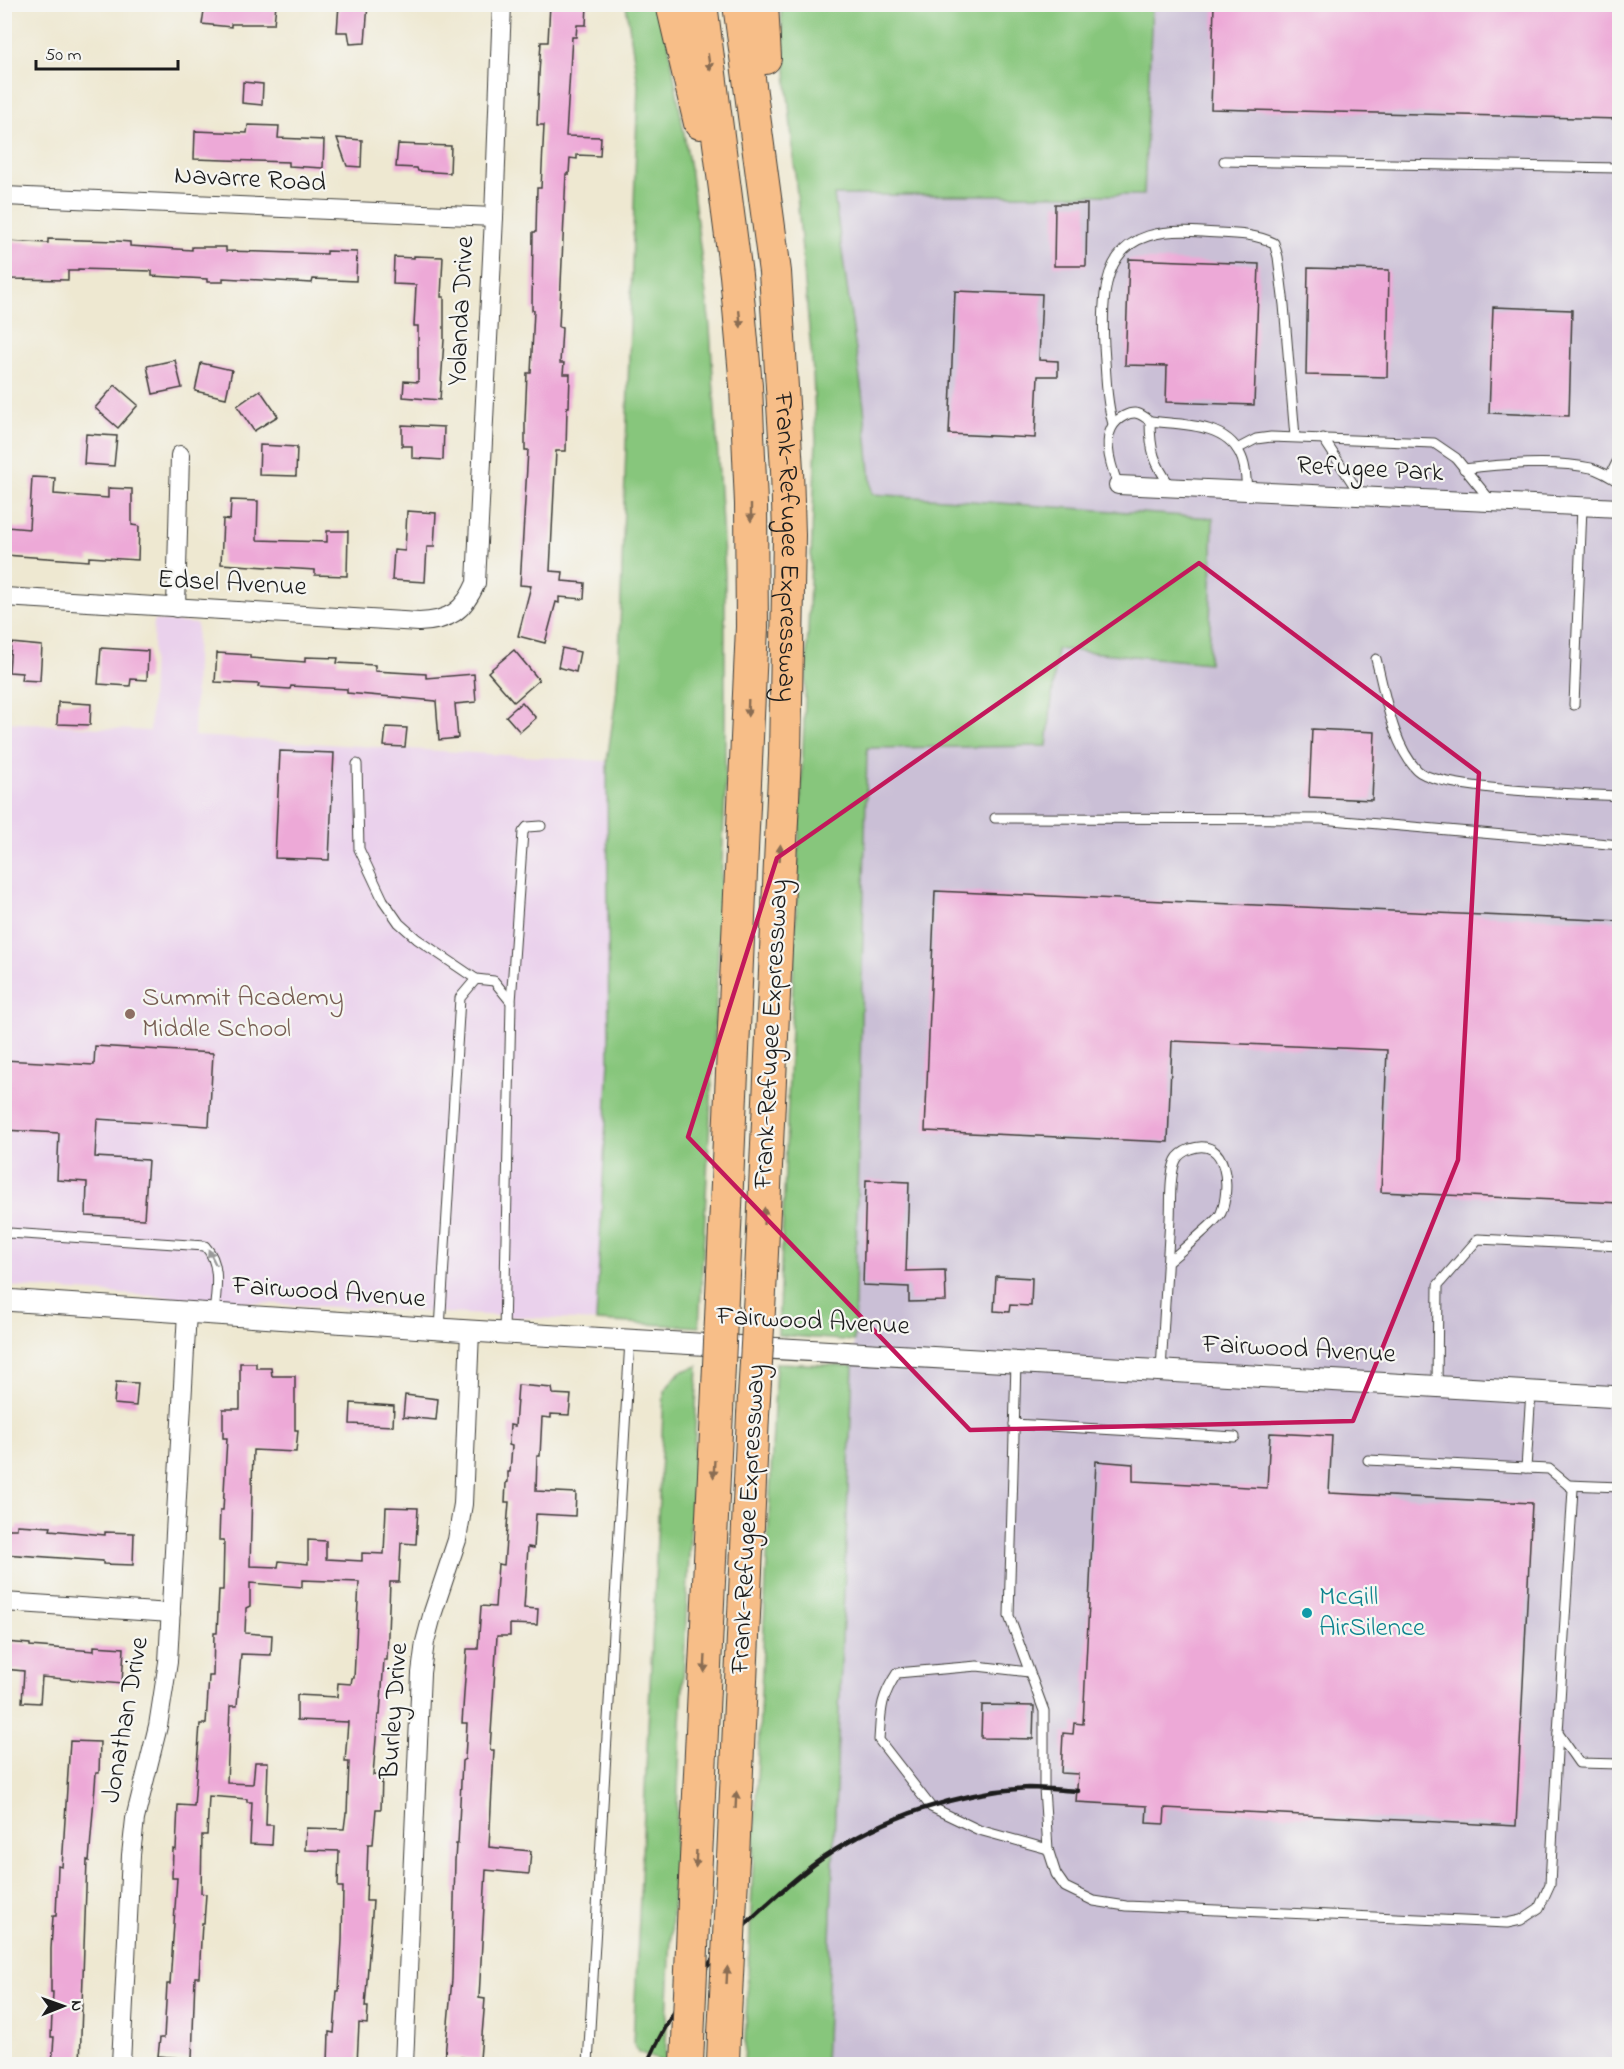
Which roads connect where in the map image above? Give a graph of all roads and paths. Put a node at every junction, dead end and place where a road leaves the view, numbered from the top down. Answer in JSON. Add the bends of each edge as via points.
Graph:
{"nodes":[{"id":1,"x":502,"y":4,"type":"edge"},
{"id":2,"x":672,"y":4,"type":"edge"},
{"id":3,"x":701,"y":4,"type":"edge"},
{"id":4,"x":739,"y":4,"type":"edge"},
{"id":5,"x":762,"y":4,"type":"edge"},
{"id":6,"x":1224,"y":161,"type":"dead end"},
{"id":7,"x":1620,"y":168,"type":"edge"},
{"id":8,"x":4,"y":196,"type":"edge"},
{"id":9,"x":494,"y":217,"type":"junction"},
{"id":10,"x":775,"y":272,"type":"junction"},
{"id":11,"x":736,"y":274,"type":"junction"},
{"id":12,"x":1150,"y":421,"type":"junction"},
{"id":13,"x":1113,"y":424,"type":"junction"},
{"id":14,"x":1295,"y":437,"type":"junction"},
{"id":15,"x":1323,"y":438,"type":"junction"},
{"id":16,"x":1237,"y":449,"type":"junction"},
{"id":17,"x":1620,"y":449,"type":"edge"},
{"id":18,"x":180,"y":455,"type":"dead end"},
{"id":19,"x":1464,"y":469,"type":"junction"},
{"id":20,"x":1620,"y":471,"type":"edge"},
{"id":21,"x":1610,"y":476,"type":"junction"},
{"id":22,"x":1620,"y":483,"type":"edge"},
{"id":23,"x":1118,"y":485,"type":"joint"},
{"id":24,"x":1171,"y":488,"type":"junction"},
{"id":25,"x":1247,"y":491,"type":"junction"},
{"id":26,"x":1361,"y":496,"type":"junction"},
{"id":27,"x":1493,"y":502,"type":"junction"},
{"id":28,"x":1582,"y":507,"type":"junction"},
{"id":29,"x":1620,"y":508,"type":"edge"},
{"id":30,"x":4,"y":597,"type":"edge"},
{"id":31,"x":176,"y":608,"type":"junction"},
{"id":32,"x":454,"y":612,"type":"joint"},
{"id":33,"x":1376,"y":659,"type":"dead end"},
{"id":34,"x":1574,"y":705,"type":"dead end"},
{"id":35,"x":357,"y":764,"type":"dead end"},
{"id":36,"x":1620,"y":796,"type":"edge"},
{"id":37,"x":995,"y":818,"type":"dead end"},
{"id":38,"x":541,"y":826,"type":"dead end"},
{"id":39,"x":1620,"y":845,"type":"edge"},
{"id":40,"x":476,"y":979,"type":"junction"},
{"id":41,"x":511,"y":1002,"type":"junction"},
{"id":42,"x":4,"y":1235,"type":"edge"},
{"id":43,"x":1620,"y":1246,"type":"edge"},
{"id":44,"x":1167,"y":1263,"type":"junction"},
{"id":45,"x":4,"y":1300,"type":"edge"},
{"id":46,"x":187,"y":1312,"type":"junction"},
{"id":47,"x":214,"y":1314,"type":"junction"},
{"id":48,"x":440,"y":1329,"type":"junction"},
{"id":49,"x":470,"y":1331,"type":"junction"},
{"id":50,"x":504,"y":1333,"type":"junction"},
{"id":51,"x":630,"y":1340,"type":"junction"},
{"id":52,"x":1016,"y":1362,"type":"junction"},
{"id":53,"x":1161,"y":1370,"type":"junction"},
{"id":54,"x":1437,"y":1386,"type":"junction"},
{"id":55,"x":1531,"y":1392,"type":"junction"},
{"id":56,"x":1620,"y":1397,"type":"edge"},
{"id":57,"x":1014,"y":1424,"type":"junction"},
{"id":58,"x":1235,"y":1437,"type":"dead end"},
{"id":59,"x":1368,"y":1460,"type":"dead end"},
{"id":60,"x":1526,"y":1468,"type":"junction"},
{"id":61,"x":1568,"y":1485,"type":"junction"},
{"id":62,"x":1620,"y":1487,"type":"edge"},
{"id":63,"x":4,"y":1602,"type":"edge"},
{"id":64,"x":171,"y":1613,"type":"junction"},
{"id":65,"x":1029,"y":1672,"type":"junction"},
{"id":66,"x":1558,"y":1733,"type":"junction"},
{"id":67,"x":1620,"y":1764,"type":"edge"},
{"id":68,"x":1048,"y":1849,"type":"junction"},
{"id":69,"x":121,"y":2064,"type":"edge"},
{"id":70,"x":404,"y":2064,"type":"edge"},
{"id":71,"x":588,"y":2064,"type":"edge"},
{"id":72,"x":687,"y":2064,"type":"edge"},
{"id":73,"x":723,"y":2064,"type":"edge"}],
"edges":[{"from":1,"to":9,"type":"street","name":"Yolanda Drive"},
{"from":2,"to":11,"type":"highway"},
{"from":3,"to":11,"type":"highway","name":"Frank-Refugee Expressway","one_way":true},
{"from":4,"to":10,"type":"highway","name":"Frank-Refugee Expressway"},
{"from":5,"to":10,"type":"highway"},
{"from":6,"to":7,"type":"lane"},
{"from":8,"to":9,"type":"street","name":"Navarre Road"},
{"from":9,"to":32,"type":"street","name":"Yolanda Drive","via":[[476,583],[469,600]]},
{"from":73,"to":10,"type":"highway","name":"Frank-Refugee Expressway","one_way":true,"bridge":true,"via":[[788,641],[787,470]]},
{"from":11,"to":72,"type":"highway","name":"Frank-Refugee Expressway","one_way":true,"bridge":true,"via":[[746,386],[752,627]]},
{"from":12,"to":13,"type":"lane","via":[[1133,412]]},
{"from":12,"to":16,"type":"lane","via":[[1211,429],[1231,440]]},
{"from":12,"to":24,"type":"lane","via":[[1156,465]]},
{"from":13,"to":14,"type":"lane","via":[[1103,315],[1111,266],[1135,241],[1155,234],[1190,231],[1261,237],[1274,243],[1284,305]]},
{"from":13,"to":23,"type":"lane","via":[[1109,435],[1110,462]]},
{"from":14,"to":15,"type":"lane"},
{"from":14,"to":16,"type":"lane","via":[[1256,439]]},
{"from":15,"to":19,"type":"lane","via":[[1434,444],[1456,458]]},
{"from":15,"to":26,"type":"lane"},
{"from":16,"to":25,"type":"lane"},
{"from":17,"to":21,"type":"lane"},
{"from":18,"to":31,"type":"street"},
{"from":19,"to":21,"type":"lane","via":[[1567,464],[1593,468]]},
{"from":19,"to":27,"type":"lane"},
{"from":20,"to":21,"type":"lane"},
{"from":21,"to":22,"type":"lane"},
{"from":23,"to":24,"type":"street","name":"Refugee Park"},
{"from":24,"to":25,"type":"street","name":"Refugee Park"},
{"from":25,"to":26,"type":"street","name":"Refugee Park"},
{"from":26,"to":27,"type":"street","name":"Refugee Park"},
{"from":27,"to":28,"type":"street","name":"Refugee Park"},
{"from":28,"to":29,"type":"street","name":"Refugee Park"},
{"from":28,"to":34,"type":"lane"},
{"from":30,"to":31,"type":"street","name":"Edsel Avenue"},
{"from":31,"to":32,"type":"street","name":"Edsel Avenue","via":[[419,622],[438,621]]},
{"from":33,"to":36,"type":"lane","via":[[1404,752],[1426,777],[1451,784]]},
{"from":35,"to":40,"type":"lane","via":[[359,849],[383,900],[399,923],[417,939]]},
{"from":37,"to":39,"type":"lane","via":[[1321,819]]},
{"from":38,"to":41,"type":"lane","via":[[527,827],[523,832]]},
{"from":40,"to":41,"type":"lane","via":[[494,981]]},
{"from":40,"to":48,"type":"lane","via":[[460,998]]},
{"from":41,"to":50,"type":"lane"},
{"from":47,"to":42,"type":"lane","one_way":true,"via":[[217,1269],[205,1246]]},
{"from":43,"to":54,"type":"lane","via":[[1478,1239],[1438,1285]]},
{"from":44,"to":44,"type":"lane","via":[[1176,1160],[1198,1146],[1213,1149],[1225,1164],[1227,1188],[1221,1215]]},
{"from":44,"to":53,"type":"lane"},
{"from":45,"to":46,"type":"street","name":"Fairwood Avenue"},
{"from":46,"to":47,"type":"street","name":"Fairwood Avenue"},
{"from":46,"to":64,"type":"street","name":"Jonathan Drive"},
{"from":47,"to":48,"type":"street","name":"Fairwood Avenue"},
{"from":48,"to":49,"type":"street","name":"Fairwood Avenue"},
{"from":49,"to":50,"type":"street","name":"Fairwood Avenue"},
{"from":49,"to":70,"type":"street","name":"Burley Drive","via":[[463,1504],[457,1540],[425,1642],[421,1673]]},
{"from":50,"to":51,"type":"street","name":"Fairwood Avenue"},
{"from":51,"to":52,"type":"street","name":"Fairwood Avenue"},
{"from":51,"to":71,"type":"lane"},
{"from":52,"to":53,"type":"street","name":"Fairwood Avenue"},
{"from":52,"to":57,"type":"lane"},
{"from":53,"to":54,"type":"street","name":"Fairwood Avenue"},
{"from":54,"to":55,"type":"street","name":"Fairwood Avenue"},
{"from":55,"to":56,"type":"street","name":"Fairwood Avenue"},
{"from":55,"to":60,"type":"lane"},
{"from":57,"to":58,"type":"lane"},
{"from":57,"to":65,"type":"lane","via":[[1009,1616]]},
{"from":59,"to":60,"type":"lane"},
{"from":60,"to":61,"type":"lane","via":[[1549,1469]]},
{"from":61,"to":62,"type":"lane"},
{"from":61,"to":66,"type":"lane","via":[[1573,1489]]},
{"from":63,"to":64,"type":"street"},
{"from":64,"to":69,"type":"street","name":"Jonathan Drive","via":[[158,1726],[130,1855]]},
{"from":65,"to":68,"type":"lane","via":[[1044,1711]]},
{"from":65,"to":68,"type":"lane","via":[[977,1666],[897,1673],[885,1692],[879,1740],[931,1808],[979,1830]]},
{"from":66,"to":67,"type":"lane","via":[[1579,1763]]},
{"from":66,"to":68,"type":"lane","via":[[1550,1884],[1539,1908],[1521,1920],[1507,1923],[1126,1906],[1094,1901],[1065,1887]]}]}
